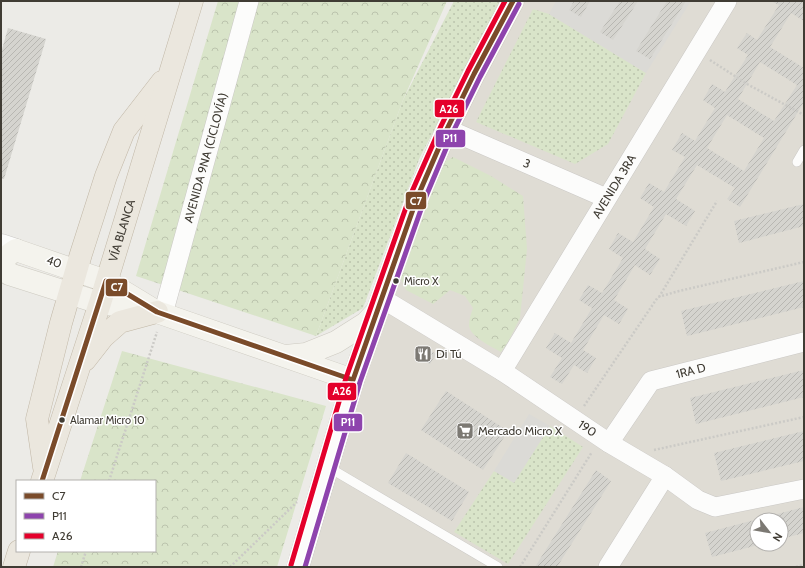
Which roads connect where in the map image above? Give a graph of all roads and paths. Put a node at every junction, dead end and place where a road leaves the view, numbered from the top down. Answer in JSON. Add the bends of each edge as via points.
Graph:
{"nodes":[{"id":1,"x":192,"y":1,"type":"edge"},
{"id":2,"x":249,"y":1,"type":"edge"},
{"id":3,"x":513,"y":1,"type":"edge"},
{"id":4,"x":728,"y":1,"type":"edge"},
{"id":5,"x":696,"y":52,"type":"junction"},
{"id":6,"x":170,"y":72,"type":"junction"},
{"id":7,"x":804,"y":115,"type":"edge"},
{"id":8,"x":448,"y":128,"type":"junction"},
{"id":9,"x":804,"y":150,"type":"edge"},
{"id":10,"x":797,"y":162,"type":"dead end"},
{"id":11,"x":606,"y":198,"type":"junction"},
{"id":12,"x":717,"y":201,"type":"dead end"},
{"id":13,"x":9,"y":247,"type":"edge"},
{"id":14,"x":804,"y":262,"type":"edge"},
{"id":15,"x":77,"y":270,"type":"junction"},
{"id":16,"x":5,"y":272,"type":"edge"},
{"id":17,"x":106,"y":281,"type":"junction"},
{"id":18,"x":70,"y":294,"type":"junction"},
{"id":19,"x":658,"y":297,"type":"junction"},
{"id":20,"x":100,"y":303,"type":"junction"},
{"id":21,"x":381,"y":304,"type":"junction"},
{"id":22,"x":160,"y":313,"type":"junction"},
{"id":23,"x":804,"y":342,"type":"edge"},
{"id":24,"x":284,"y":356,"type":"junction"},
{"id":25,"x":78,"y":369,"type":"junction"},
{"id":26,"x":502,"y":371,"type":"junction"},
{"id":27,"x":353,"y":380,"type":"junction"},
{"id":28,"x":804,"y":417,"type":"edge"},
{"id":29,"x":574,"y":420,"type":"junction"},
{"id":30,"x":605,"y":441,"type":"junction"},
{"id":31,"x":629,"y":455,"type":"junction"},
{"id":32,"x":328,"y":467,"type":"junction"},
{"id":33,"x":44,"y":476,"type":"edge"},
{"id":34,"x":665,"y":476,"type":"junction"},
{"id":35,"x":109,"y":480,"type":"edge"},
{"id":36,"x":804,"y":489,"type":"edge"},
{"id":37,"x":298,"y":502,"type":"dead end"},
{"id":38,"x":19,"y":552,"type":"edge"},
{"id":39,"x":86,"y":552,"type":"edge"},
{"id":40,"x":804,"y":565,"type":"edge"},
{"id":41,"x":14,"y":567,"type":"edge"},
{"id":42,"x":80,"y":567,"type":"edge"},
{"id":43,"x":230,"y":567,"type":"edge"},
{"id":44,"x":298,"y":567,"type":"edge"},
{"id":45,"x":498,"y":567,"type":"edge"},
{"id":46,"x":520,"y":567,"type":"edge"},
{"id":47,"x":608,"y":567,"type":"edge"},
{"id":48,"x":796,"y":567,"type":"edge"}],
"edges":[{"from":1,"to":6,"type":"highway","name":"VÍA BLANCA"},
{"from":2,"to":22,"type":"street","name":"AVENIDA 9NA (CICLOVÍA)"},
{"from":3,"to":8,"type":"main road"},
{"from":4,"to":5,"type":"street","name":"AVENIDA 3RA"},
{"from":5,"to":7,"type":"path"},
{"from":5,"to":11,"type":"street","name":"AVENIDA 3RA"},
{"from":6,"to":15,"type":"highway","via":[[124,132],[106,176]]},
{"from":6,"to":17,"type":"highway","name":"VÍA BLANCA"},
{"from":8,"to":11,"type":"street","name":"3"},
{"from":8,"to":21,"type":"main road","via":[[418,198]]},
{"from":9,"to":10,"type":"lane"},
{"from":11,"to":26,"type":"street","name":"AVENIDA 3RA"},
{"from":12,"to":19,"type":"path"},
{"from":13,"to":15,"type":"main road","name":"40"},
{"from":13,"to":16,"type":"main road","via":[[4,260]]},
{"from":14,"to":19,"type":"path"},
{"from":15,"to":17,"type":"main road","name":"40"},
{"from":15,"to":18,"type":"highway"},
{"from":16,"to":18,"type":"main road","name":"40"},
{"from":17,"to":20,"type":"highway","name":"VÍA BLANCA"},
{"from":17,"to":22,"type":"main road"},
{"from":18,"to":20,"type":"main road","name":"40"},
{"from":18,"to":33,"type":"highway","via":[[37,419]]},
{"from":19,"to":29,"type":"path"},
{"from":20,"to":22,"type":"main road"},
{"from":20,"to":25,"type":"highway","name":"VÍA BLANCA"},
{"from":21,"to":24,"type":"main road","via":[[366,323],[336,342],[306,354]]},
{"from":21,"to":26,"type":"street","name":"190"},
{"from":21,"to":27,"type":"main road"},
{"from":22,"to":24,"type":"main road"},
{"from":22,"to":25,"type":"highway","via":[[120,322],[103,337]]},
{"from":22,"to":35,"type":"path"},
{"from":23,"to":30,"type":"street","name":"1RA D","via":[[651,381]]},
{"from":24,"to":27,"type":"main road"},
{"from":25,"to":33,"type":"highway","name":"VÍA BLANCA"},
{"from":26,"to":29,"type":"street","name":"190"},
{"from":27,"to":32,"type":"street"},
{"from":28,"to":31,"type":"path"},
{"from":29,"to":30,"type":"street","name":"190"},
{"from":30,"to":31,"type":"street","name":"190"},
{"from":30,"to":46,"type":"path"},
{"from":31,"to":34,"type":"street","name":"190"},
{"from":32,"to":44,"type":"street"},
{"from":32,"to":45,"type":"lane"},
{"from":34,"to":36,"type":"street","name":"190","via":[[698,500],[715,507]]},
{"from":34,"to":47,"type":"street"},
{"from":37,"to":43,"type":"path"},
{"from":38,"to":41,"type":"highway"},
{"from":39,"to":42,"type":"path"},
{"from":40,"to":48,"type":"path"}]}
